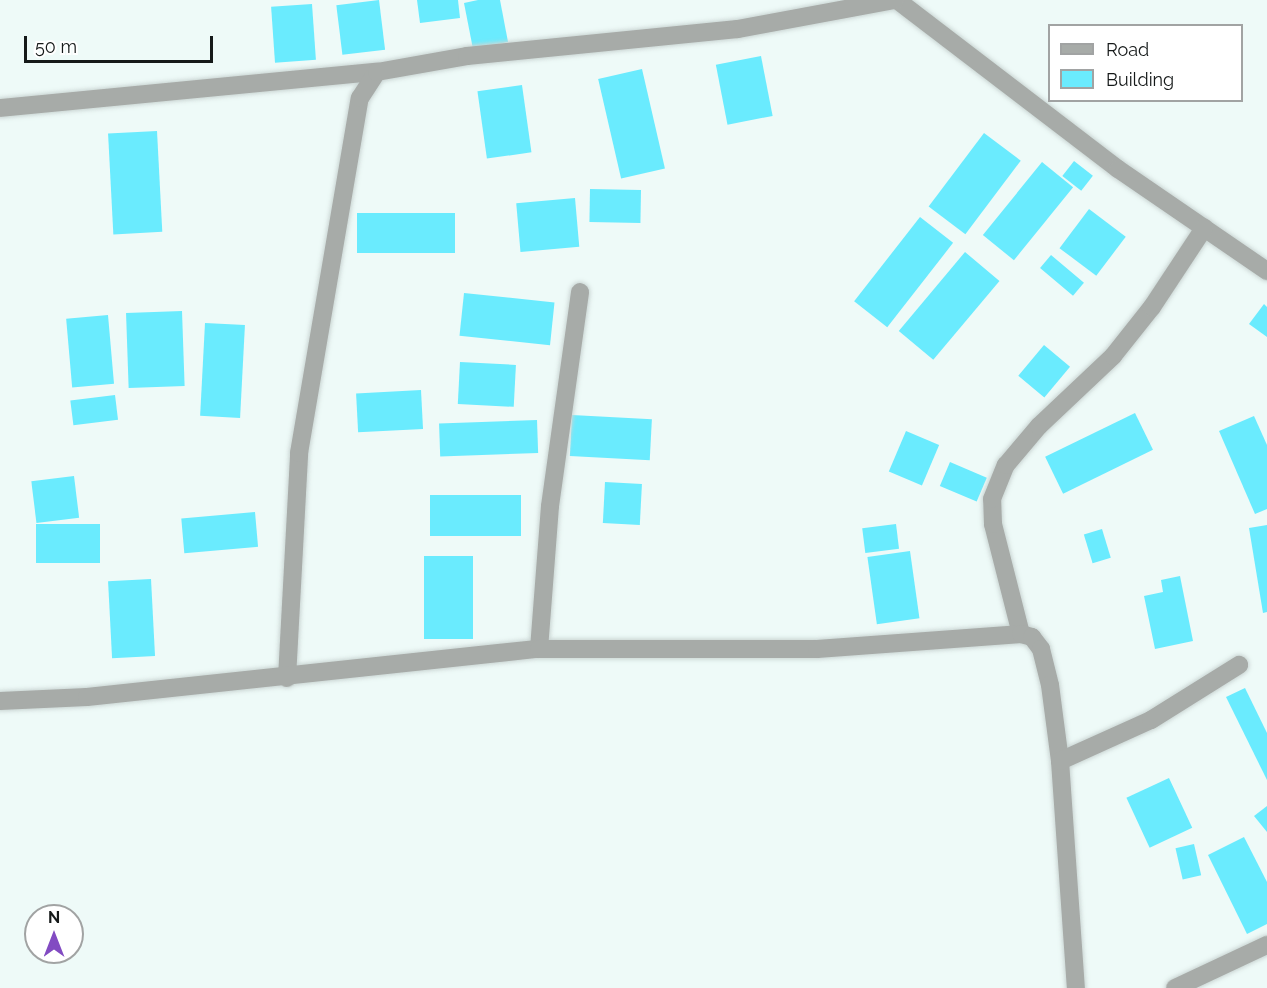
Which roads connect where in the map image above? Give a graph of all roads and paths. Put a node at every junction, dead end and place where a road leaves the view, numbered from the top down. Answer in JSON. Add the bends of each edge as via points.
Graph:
{"nodes":[{"id":1,"x":896,"y":0,"type":"edge"},
{"id":2,"x":377,"y":72,"type":"junction"},
{"id":3,"x":0,"y":108,"type":"edge"},
{"id":4,"x":1204,"y":228,"type":"junction"},
{"id":5,"x":1267,"y":271,"type":"edge"},
{"id":6,"x":580,"y":292,"type":"dead end"},
{"id":7,"x":1021,"y":634,"type":"junction"},
{"id":8,"x":539,"y":649,"type":"junction"},
{"id":9,"x":1239,"y":665,"type":"dead end"},
{"id":10,"x":287,"y":678,"type":"junction"},
{"id":11,"x":0,"y":701,"type":"edge"},
{"id":12,"x":1060,"y":761,"type":"junction"},
{"id":13,"x":1267,"y":945,"type":"edge"},
{"id":14,"x":1076,"y":988,"type":"edge"},
{"id":15,"x":1175,"y":988,"type":"edge"}],
"edges":[{"from":1,"to":2,"type":"street","via":[[738,29],[467,56]]},
{"from":1,"to":4,"type":"street","via":[[1118,169]]},
{"from":2,"to":3,"type":"street"},
{"from":2,"to":10,"type":"street","via":[[360,98],[299,453]]},
{"from":4,"to":5,"type":"street"},
{"from":4,"to":7,"type":"street","via":[[1152,307],[1113,356],[1039,426],[1006,465],[992,499],[993,524]]},
{"from":6,"to":8,"type":"street","via":[[550,506]]},
{"from":7,"to":8,"type":"street","via":[[817,649]]},
{"from":7,"to":12,"type":"street","via":[[1032,637],[1041,649]]},
{"from":8,"to":10,"type":"street"},
{"from":9,"to":12,"type":"street","via":[[1151,720]]},
{"from":10,"to":11,"type":"street"},
{"from":12,"to":14,"type":"street"},
{"from":13,"to":15,"type":"street"}]}
